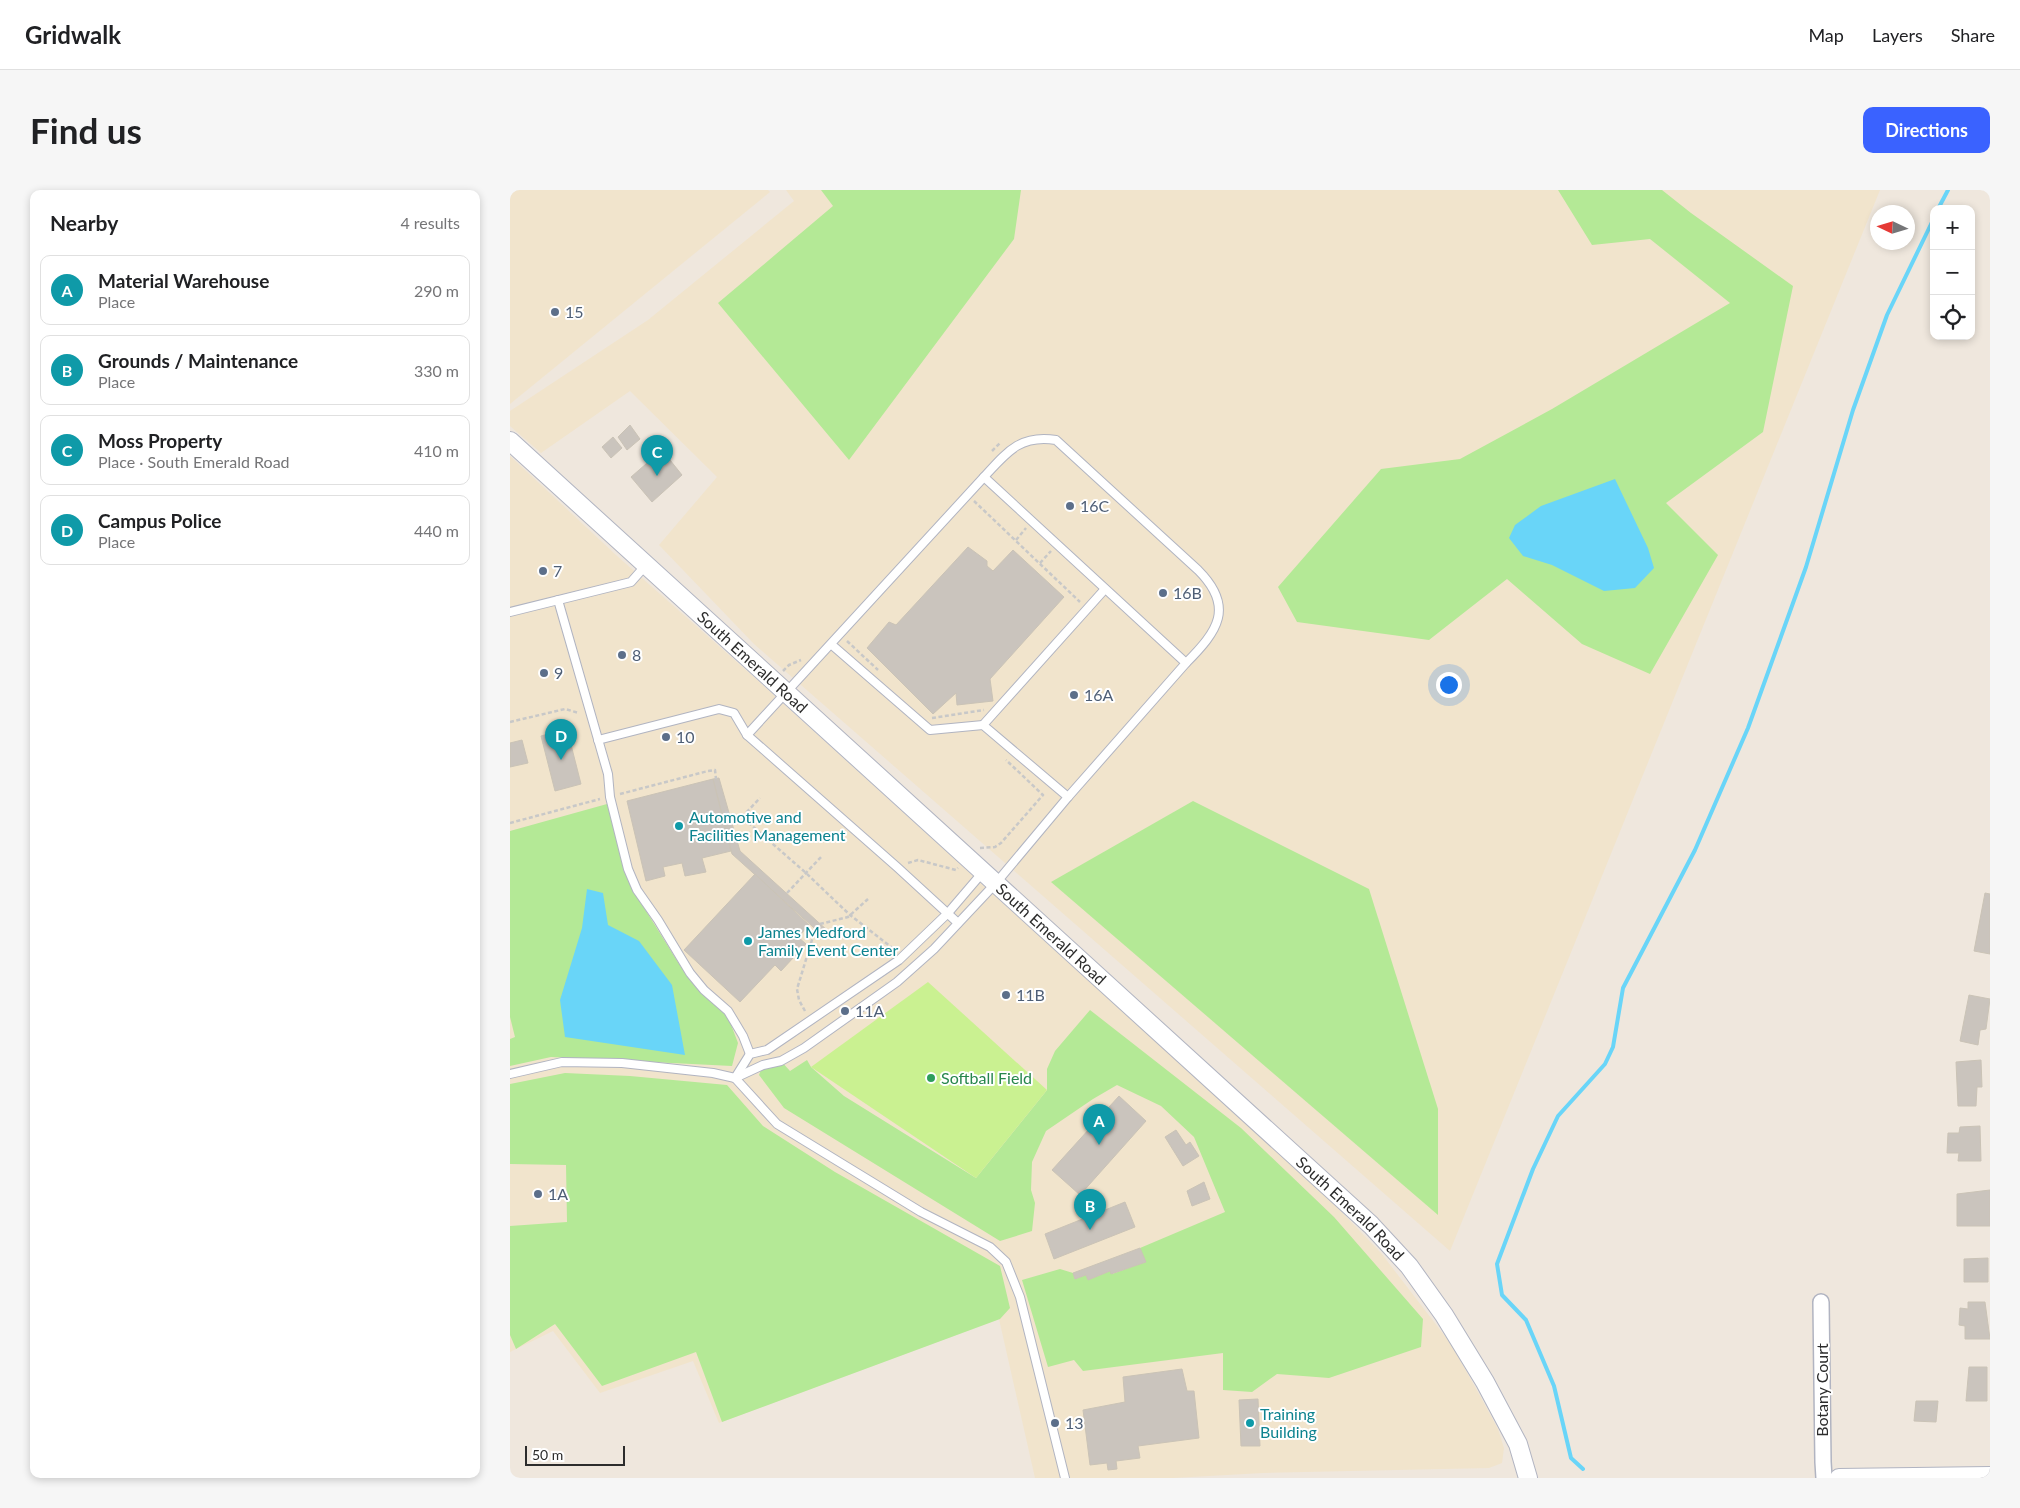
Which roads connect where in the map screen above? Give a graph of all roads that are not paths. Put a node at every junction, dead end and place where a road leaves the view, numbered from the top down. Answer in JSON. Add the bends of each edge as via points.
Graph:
{"nodes":[{"id":1,"x":510,"y":441,"type":"edge"},
{"id":2,"x":984,"y":477,"type":"junction"},
{"id":3,"x":646,"y":565,"type":"junction"},
{"id":4,"x":1105,"y":589,"type":"junction"},
{"id":5,"x":558,"y":600,"type":"junction"},
{"id":6,"x":510,"y":612,"type":"edge"},
{"id":7,"x":832,"y":645,"type":"junction"},
{"id":8,"x":1186,"y":663,"type":"junction"},
{"id":9,"x":786,"y":692,"type":"junction"},
{"id":10,"x":983,"y":725,"type":"junction"},
{"id":11,"x":747,"y":735,"type":"junction"},
{"id":12,"x":598,"y":740,"type":"junction"},
{"id":13,"x":1068,"y":797,"type":"junction"},
{"id":14,"x":989,"y":878,"type":"junction"},
{"id":15,"x":948,"y":912,"type":"junction"},
{"id":16,"x":958,"y":923,"type":"junction"},
{"id":17,"x":750,"y":1054,"type":"junction"},
{"id":18,"x":510,"y":1074,"type":"edge"},
{"id":19,"x":735,"y":1078,"type":"junction"},
{"id":20,"x":1822,"y":1302,"type":"dead end"},
{"id":21,"x":1990,"y":1476,"type":"edge"},
{"id":22,"x":1065,"y":1478,"type":"edge"},
{"id":23,"x":1528,"y":1478,"type":"edge"},
{"id":24,"x":1824,"y":1478,"type":"edge"},
{"id":25,"x":1839,"y":1478,"type":"edge"}],
"edges":[{"from":1,"to":3,"type":"street","name":"South Emerald Road"},
{"from":2,"to":4,"type":"lane"},
{"from":2,"to":7,"type":"lane"},
{"from":2,"to":8,"type":"lane","via":[[1021,443],[1041,438],[1056,440],[1210,581],[1219,601],[1220,613],[1212,632]]},
{"from":3,"to":5,"type":"lane","via":[[631,582]]},
{"from":3,"to":9,"type":"street","name":"South Emerald Road"},
{"from":4,"to":8,"type":"lane"},
{"from":4,"to":10,"type":"lane"},
{"from":5,"to":6,"type":"lane"},
{"from":5,"to":12,"type":"lane"},
{"from":7,"to":9,"type":"lane"},
{"from":7,"to":10,"type":"lane","via":[[930,730]]},
{"from":8,"to":13,"type":"lane"},
{"from":9,"to":11,"type":"lane"},
{"from":9,"to":14,"type":"street","name":"South Emerald Road"},
{"from":10,"to":13,"type":"lane"},
{"from":11,"to":12,"type":"lane","via":[[734,713],[719,709]]},
{"from":11,"to":15,"type":"lane"},
{"from":12,"to":17,"type":"lane","via":[[628,868],[637,890],[690,973],[728,1011]]},
{"from":13,"to":14,"type":"lane"},
{"from":14,"to":15,"type":"lane"},
{"from":14,"to":16,"type":"lane"},
{"from":14,"to":23,"type":"street","name":"South Emerald Road","via":[[1371,1224],[1390,1245],[1444,1315],[1486,1382],[1518,1444]]},
{"from":15,"to":16,"type":"lane"},
{"from":15,"to":17,"type":"lane","via":[[898,960],[766,1050]]},
{"from":16,"to":19,"type":"lane","via":[[897,982],[804,1048],[781,1061]]},
{"from":17,"to":19,"type":"lane"},
{"from":18,"to":19,"type":"lane","via":[[562,1062],[622,1063]]},
{"from":19,"to":22,"type":"lane","via":[[777,1124],[921,1212],[990,1247],[1006,1262],[1020,1297]]},
{"from":20,"to":24,"type":"street","name":"Botany Court"},
{"from":21,"to":25,"type":"street"}]}
